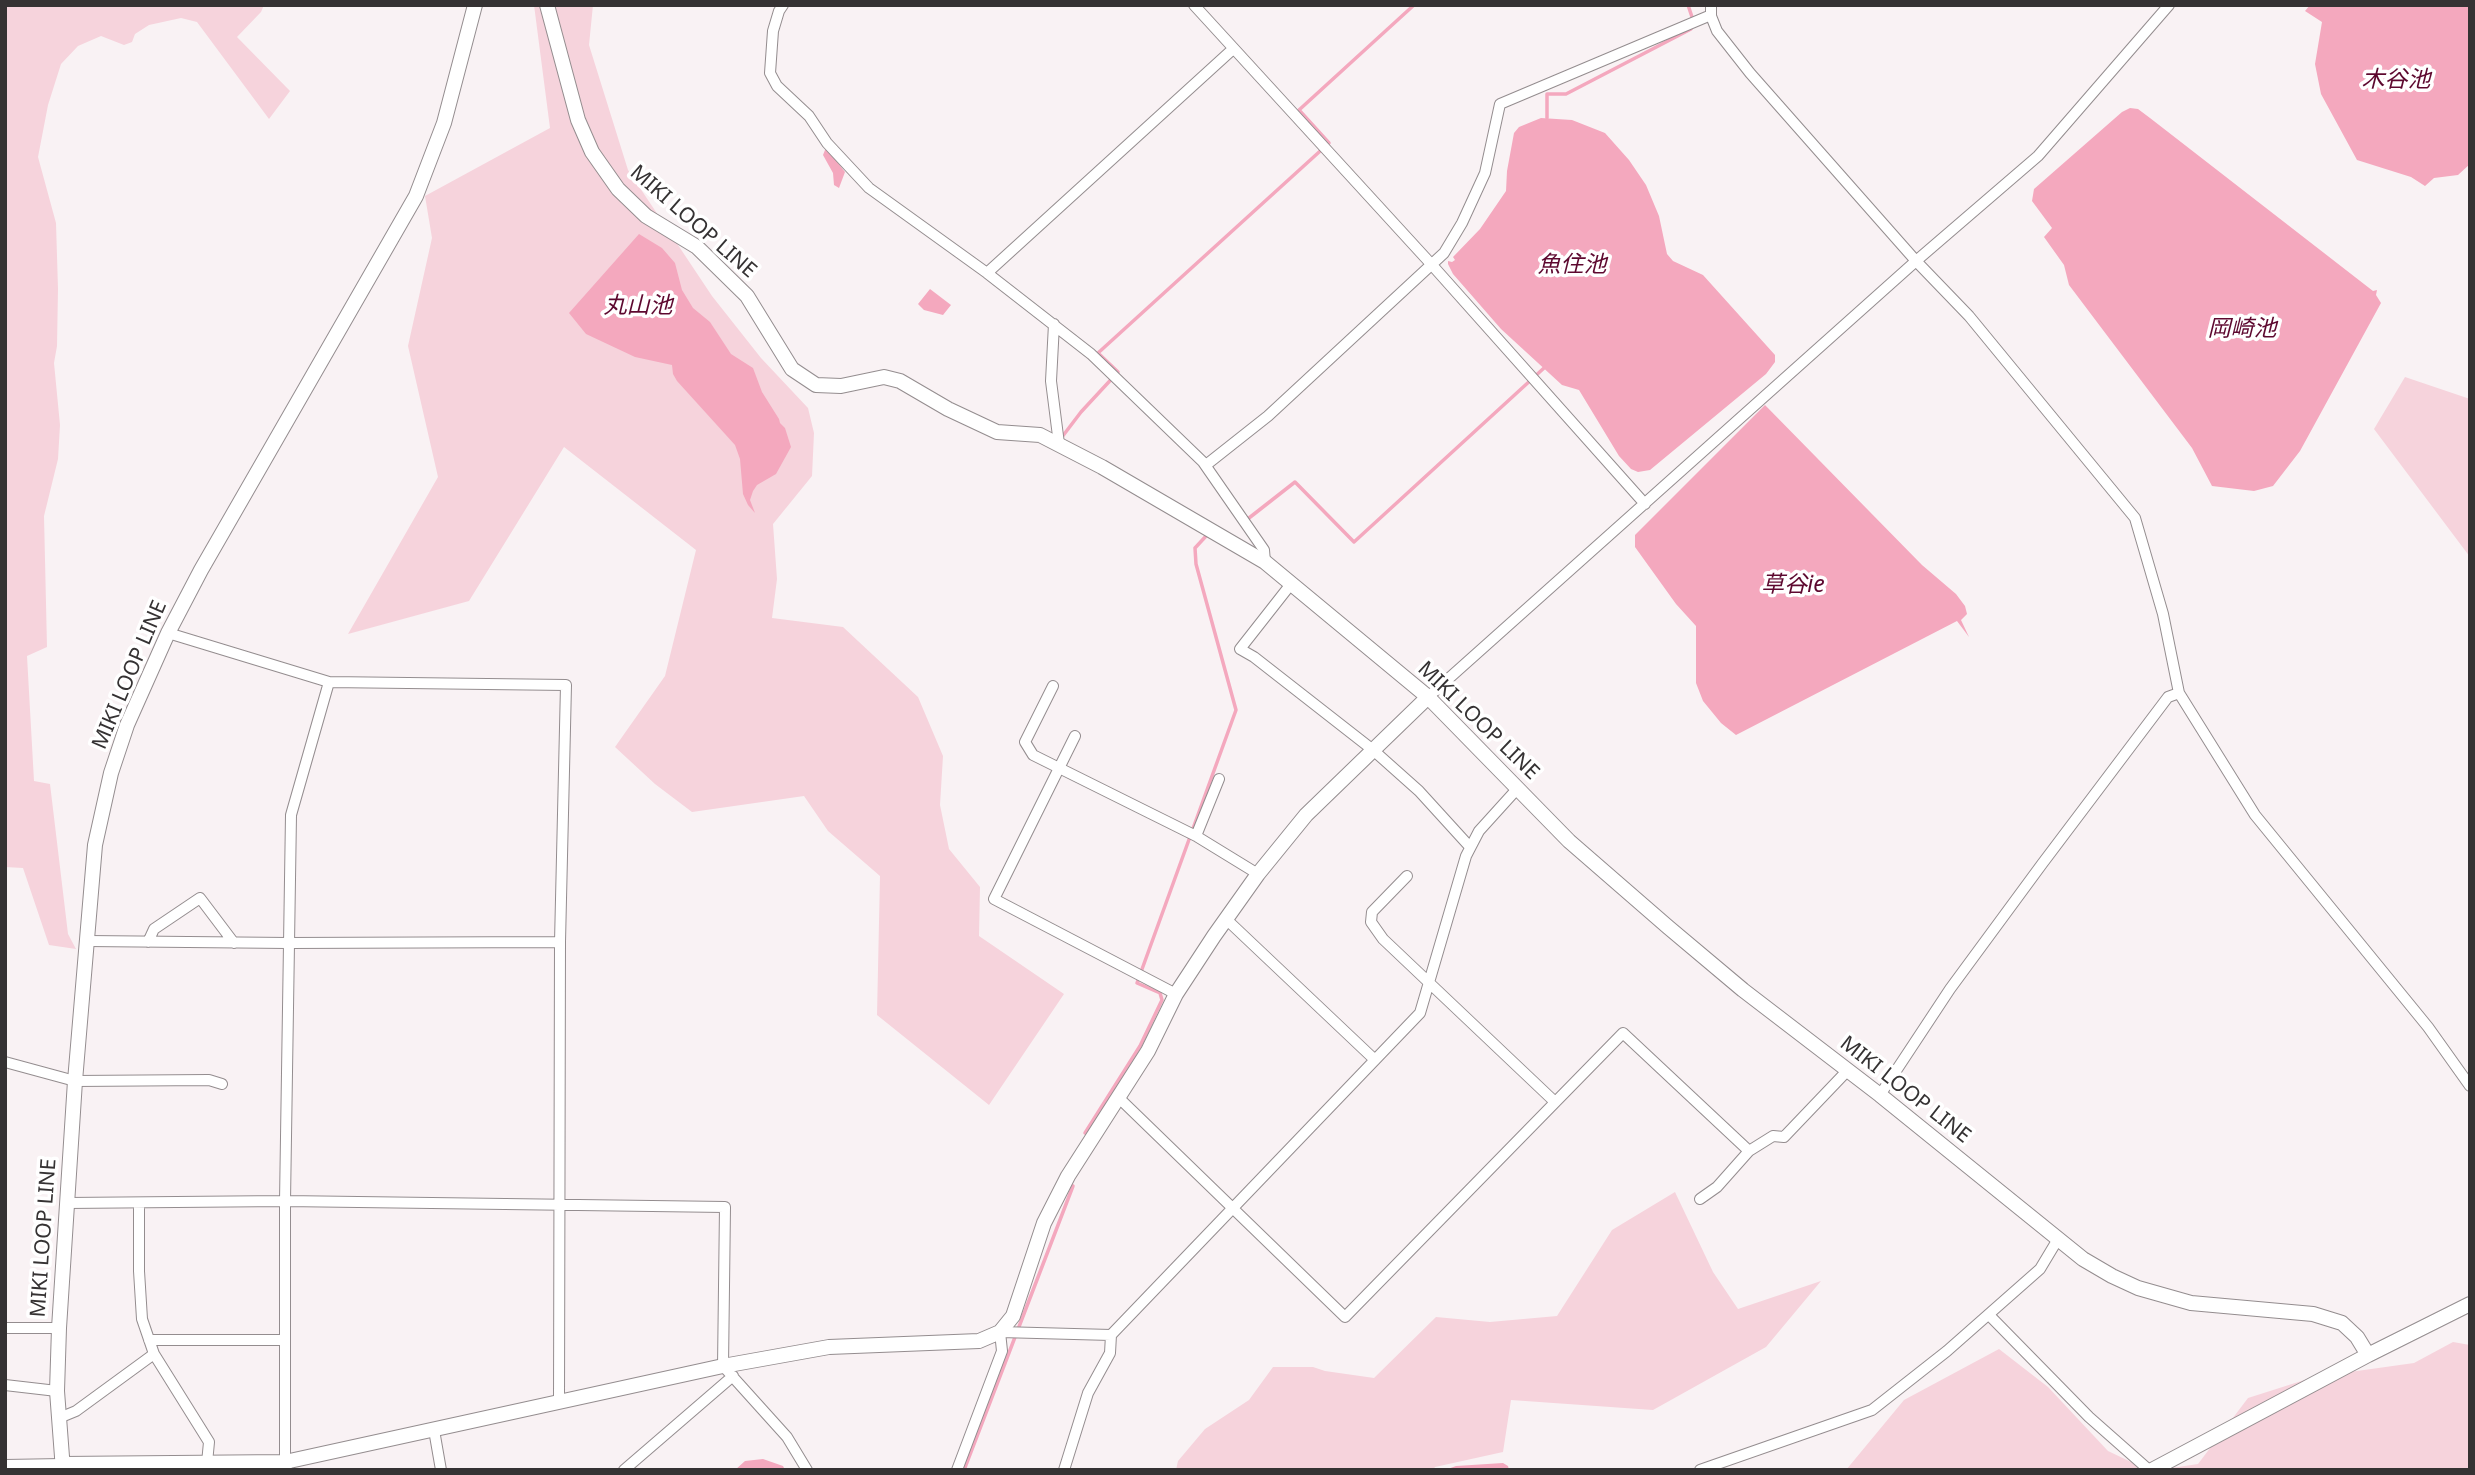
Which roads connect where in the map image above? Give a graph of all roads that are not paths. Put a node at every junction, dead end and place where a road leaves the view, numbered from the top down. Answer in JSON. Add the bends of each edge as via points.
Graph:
{"nodes":[{"id":1,"x":475,"y":5,"type":"edge"},
{"id":2,"x":547,"y":5,"type":"edge"},
{"id":3,"x":783,"y":5,"type":"edge"},
{"id":4,"x":1194,"y":5,"type":"edge"},
{"id":5,"x":2169,"y":5,"type":"edge"},
{"id":6,"x":1711,"y":10,"type":"edge"},
{"id":7,"x":1233,"y":49,"type":"junction"},
{"id":8,"x":1916,"y":261,"type":"junction"},
{"id":9,"x":1432,"y":265,"type":"junction"},
{"id":10,"x":987,"y":273,"type":"junction"},
{"id":11,"x":1054,"y":324,"type":"junction"},
{"id":12,"x":1059,"y":444,"type":"junction"},
{"id":13,"x":1206,"y":465,"type":"junction"},
{"id":14,"x":1644,"y":504,"type":"junction"},
{"id":15,"x":1265,"y":562,"type":"junction"},
{"id":16,"x":1291,"y":584,"type":"junction"},
{"id":17,"x":168,"y":633,"type":"junction"},
{"id":18,"x":329,"y":682,"type":"junction"},
{"id":19,"x":1053,"y":686,"type":"dead end"},
{"id":20,"x":2179,"y":692,"type":"junction"},
{"id":21,"x":1428,"y":697,"type":"junction"},
{"id":22,"x":1075,"y":736,"type":"dead end"},
{"id":23,"x":1373,"y":750,"type":"junction"},
{"id":24,"x":1059,"y":768,"type":"junction"},
{"id":25,"x":1219,"y":779,"type":"dead end"},
{"id":26,"x":1517,"y":789,"type":"junction"},
{"id":27,"x":1196,"y":836,"type":"junction"},
{"id":28,"x":1470,"y":847,"type":"junction"},
{"id":29,"x":1258,"y":874,"type":"junction"},
{"id":30,"x":1407,"y":876,"type":"dead end"},
{"id":31,"x":1226,"y":919,"type":"junction"},
{"id":32,"x":88,"y":941,"type":"junction"},
{"id":33,"x":148,"y":942,"type":"junction"},
{"id":34,"x":560,"y":942,"type":"junction"},
{"id":35,"x":234,"y":943,"type":"junction"},
{"id":36,"x":288,"y":943,"type":"junction"},
{"id":37,"x":1429,"y":980,"type":"junction"},
{"id":38,"x":1176,"y":994,"type":"junction"},
{"id":39,"x":1375,"y":1060,"type":"junction"},
{"id":40,"x":5,"y":1062,"type":"edge"},
{"id":41,"x":1848,"y":1070,"type":"junction"},
{"id":42,"x":75,"y":1081,"type":"junction"},
{"id":43,"x":222,"y":1084,"type":"dead end"},
{"id":44,"x":2470,"y":1086,"type":"edge"},
{"id":45,"x":1880,"y":1095,"type":"junction"},
{"id":46,"x":1119,"y":1098,"type":"junction"},
{"id":47,"x":1555,"y":1102,"type":"junction"},
{"id":48,"x":1749,"y":1151,"type":"junction"},
{"id":49,"x":1700,"y":1199,"type":"dead end"},
{"id":50,"x":285,"y":1201,"type":"junction"},
{"id":51,"x":67,"y":1203,"type":"junction"},
{"id":52,"x":139,"y":1204,"type":"junction"},
{"id":53,"x":559,"y":1205,"type":"junction"},
{"id":54,"x":1232,"y":1209,"type":"junction"},
{"id":55,"x":2058,"y":1240,"type":"junction"},
{"id":56,"x":2468,"y":1310,"type":"edge"},
{"id":57,"x":1989,"y":1315,"type":"junction"},
{"id":58,"x":5,"y":1328,"type":"edge"},
{"id":59,"x":59,"y":1328,"type":"junction"},
{"id":60,"x":1000,"y":1332,"type":"junction"},
{"id":61,"x":1111,"y":1335,"type":"junction"},
{"id":62,"x":149,"y":1340,"type":"junction"},
{"id":63,"x":285,"y":1340,"type":"junction"},
{"id":64,"x":154,"y":1354,"type":"junction"},
{"id":65,"x":2368,"y":1355,"type":"junction"},
{"id":66,"x":728,"y":1371,"type":"junction"},
{"id":67,"x":5,"y":1385,"type":"edge"},
{"id":68,"x":57,"y":1391,"type":"junction"},
{"id":69,"x":559,"y":1402,"type":"junction"},
{"id":70,"x":59,"y":1418,"type":"junction"},
{"id":71,"x":435,"y":1430,"type":"junction"},
{"id":72,"x":207,"y":1463,"type":"junction"},
{"id":73,"x":5,"y":1465,"type":"edge"},
{"id":74,"x":286,"y":1466,"type":"edge"},
{"id":75,"x":62,"y":1467,"type":"edge"},
{"id":76,"x":441,"y":1470,"type":"edge"},
{"id":77,"x":624,"y":1470,"type":"edge"},
{"id":78,"x":807,"y":1470,"type":"edge"},
{"id":79,"x":957,"y":1470,"type":"edge"},
{"id":80,"x":1064,"y":1470,"type":"edge"},
{"id":81,"x":1700,"y":1470,"type":"edge"},
{"id":82,"x":2150,"y":1470,"type":"edge"}],
"edges":[{"from":1,"to":17,"type":"main road","name":"MIKI LOOP LINE","via":[[444,123],[416,196]]},
{"from":2,"to":12,"type":"main road","name":"MIKI LOOP LINE","via":[[578,120],[598,161],[646,216],[696,247],[747,296],[792,369],[816,385],[841,386],[884,377],[900,381],[997,432],[1040,435]]},
{"from":3,"to":10,"type":"street","via":[[773,31],[770,73],[777,86],[809,116],[869,188]]},
{"from":4,"to":7,"type":"street"},
{"from":5,"to":8,"type":"street","via":[[2038,156]]},
{"from":6,"to":8,"type":"street","via":[[1717,31],[1750,73]]},
{"from":6,"to":9,"type":"street","via":[[1500,104],[1485,173],[1462,223]]},
{"from":7,"to":9,"type":"street"},
{"from":7,"to":10,"type":"street"},
{"from":8,"to":14,"type":"street"},
{"from":8,"to":20,"type":"street","via":[[1969,316],[2135,518],[2163,614]]},
{"from":9,"to":13,"type":"street","via":[[1268,416]]},
{"from":9,"to":14,"type":"street"},
{"from":10,"to":11,"type":"street"},
{"from":11,"to":12,"type":"street","via":[[1051,382]]},
{"from":11,"to":13,"type":"street"},
{"from":12,"to":15,"type":"main road","name":"MIKI LOOP LINE"},
{"from":13,"to":15,"type":"street","via":[[1264,550]]},
{"from":14,"to":21,"type":"street"},
{"from":15,"to":16,"type":"main road","name":"MIKI LOOP LINE"},
{"from":16,"to":21,"type":"main road","name":"MIKI LOOP LINE"},
{"from":16,"to":23,"type":"street","via":[[1240,649]]},
{"from":17,"to":18,"type":"street"},
{"from":17,"to":32,"type":"main road","name":"MIKI LOOP LINE","via":[[127,725],[101,810]]},
{"from":18,"to":34,"type":"street","via":[[566,685]]},
{"from":18,"to":36,"type":"street","via":[[291,815]]},
{"from":19,"to":24,"type":"street","via":[[1024,742],[1033,755]]},
{"from":20,"to":44,"type":"street","via":[[2255,815],[2428,1027]]},
{"from":20,"to":45,"type":"street","via":[[2168,697],[2042,864],[1950,989]]},
{"from":21,"to":23,"type":"main road"},
{"from":21,"to":26,"type":"main road","name":"MIKI LOOP LINE"},
{"from":22,"to":24,"type":"street"},
{"from":23,"to":28,"type":"street","via":[[1419,790]]},
{"from":23,"to":29,"type":"main road","via":[[1306,814]]},
{"from":24,"to":27,"type":"street"},
{"from":24,"to":38,"type":"street","via":[[994,899]]},
{"from":25,"to":27,"type":"street"},
{"from":26,"to":28,"type":"street"},
{"from":26,"to":41,"type":"main road","name":"MIKI LOOP LINE","via":[[1668,927]]},
{"from":27,"to":29,"type":"street"},
{"from":28,"to":37,"type":"street"},
{"from":29,"to":31,"type":"main road"},
{"from":30,"to":37,"type":"street","via":[[1372,912],[1371,922]]},
{"from":31,"to":38,"type":"main road"},
{"from":31,"to":39,"type":"street"},
{"from":32,"to":33,"type":"street"},
{"from":32,"to":42,"type":"main road","name":"MIKI LOOP LINE"},
{"from":33,"to":35,"type":"street"},
{"from":33,"to":35,"type":"street","via":[[154,929],[200,898]]},
{"from":34,"to":36,"type":"street"},
{"from":34,"to":53,"type":"street"},
{"from":35,"to":36,"type":"street"},
{"from":36,"to":50,"type":"street"},
{"from":37,"to":39,"type":"street","via":[[1420,1013]]},
{"from":37,"to":47,"type":"street"},
{"from":38,"to":46,"type":"main road"},
{"from":39,"to":54,"type":"street"},
{"from":40,"to":42,"type":"street"},
{"from":41,"to":45,"type":"main road","name":"MIKI LOOP LINE"},
{"from":41,"to":48,"type":"street","via":[[1784,1137],[1773,1136]]},
{"from":42,"to":43,"type":"street","via":[[209,1080]]},
{"from":42,"to":51,"type":"main road","name":"MIKI LOOP LINE"},
{"from":45,"to":55,"type":"main road","name":"MIKI LOOP LINE"},
{"from":46,"to":54,"type":"street"},
{"from":46,"to":60,"type":"main road","via":[[1068,1176],[1044,1223],[1013,1316]]},
{"from":47,"to":48,"type":"street","via":[[1623,1033]]},
{"from":47,"to":54,"type":"street","via":[[1345,1317]]},
{"from":48,"to":49,"type":"street"},
{"from":50,"to":52,"type":"street"},
{"from":50,"to":53,"type":"street"},
{"from":50,"to":63,"type":"street"},
{"from":51,"to":52,"type":"street"},
{"from":51,"to":59,"type":"main road","name":"MIKI LOOP LINE"},
{"from":52,"to":62,"type":"street","via":[[142,1319]]},
{"from":53,"to":66,"type":"street","via":[[724,1207]]},
{"from":53,"to":69,"type":"street"},
{"from":54,"to":61,"type":"street"},
{"from":55,"to":57,"type":"street","via":[[2040,1269]]},
{"from":55,"to":65,"type":"main road","name":"MIKI LOOP LINE","via":[[2138,1288],[2191,1303],[2313,1314],[2342,1323]]},
{"from":56,"to":65,"type":"main road"},
{"from":57,"to":81,"type":"street","via":[[1872,1409]]},
{"from":57,"to":82,"type":"street","via":[[2089,1417]]},
{"from":58,"to":59,"type":"street"},
{"from":59,"to":68,"type":"main road","name":"MIKI LOOP LINE"},
{"from":60,"to":61,"type":"street"},
{"from":60,"to":66,"type":"main road","via":[[979,1341],[829,1347]]},
{"from":60,"to":79,"type":"street","via":[[1002,1351]]},
{"from":61,"to":80,"type":"street","via":[[1110,1353],[1088,1393]]},
{"from":62,"to":63,"type":"street"},
{"from":62,"to":64,"type":"street"},
{"from":63,"to":74,"type":"street"},
{"from":64,"to":70,"type":"street","via":[[76,1411]]},
{"from":64,"to":72,"type":"street","via":[[209,1442]]},
{"from":65,"to":82,"type":"main road"},
{"from":66,"to":69,"type":"main road"},
{"from":66,"to":77,"type":"street"},
{"from":66,"to":78,"type":"street","via":[[786,1437]]},
{"from":67,"to":68,"type":"street"},
{"from":68,"to":70,"type":"main road","name":"MIKI LOOP LINE"},
{"from":69,"to":71,"type":"main road"},
{"from":70,"to":75,"type":"main road","name":"MIKI LOOP LINE"},
{"from":71,"to":74,"type":"main road"},
{"from":71,"to":76,"type":"street"},
{"from":72,"to":74,"type":"main road"},
{"from":72,"to":75,"type":"main road"},
{"from":73,"to":75,"type":"street"}]}
